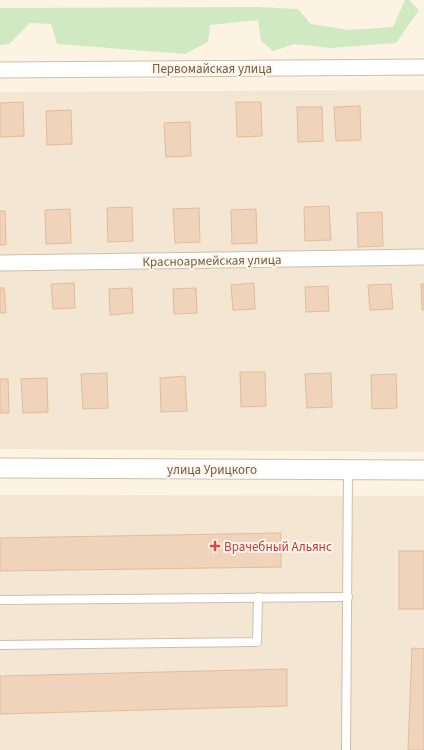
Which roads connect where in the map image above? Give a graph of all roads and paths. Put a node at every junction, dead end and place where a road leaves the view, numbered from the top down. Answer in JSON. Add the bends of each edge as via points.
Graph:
{"nodes":[{"id":1,"x":424,"y":67,"type":"edge"},
{"id":2,"x":0,"y":70,"type":"edge"},
{"id":3,"x":424,"y":257,"type":"edge"},
{"id":4,"x":0,"y":263,"type":"edge"},
{"id":5,"x":0,"y":468,"type":"edge"},
{"id":6,"x":348,"y":470,"type":"junction"},
{"id":7,"x":424,"y":470,"type":"edge"},
{"id":8,"x":348,"y":596,"type":"junction"},
{"id":9,"x":258,"y":597,"type":"junction"},
{"id":10,"x":0,"y":600,"type":"edge"},
{"id":11,"x":0,"y":645,"type":"edge"},
{"id":12,"x":346,"y":750,"type":"edge"}],
"edges":[{"from":1,"to":2,"type":"street","name":"Первомайская улица"},
{"from":3,"to":4,"type":"street","name":"Красноармейская улица"},
{"from":5,"to":6,"type":"street","name":"улица Урицкого"},
{"from":6,"to":7,"type":"street","name":"улица Урицкого"},
{"from":6,"to":8,"type":"lane"},
{"from":8,"to":9,"type":"lane"},
{"from":8,"to":12,"type":"lane"},
{"from":9,"to":10,"type":"lane"},
{"from":9,"to":11,"type":"lane","via":[[257,642]]}]}
